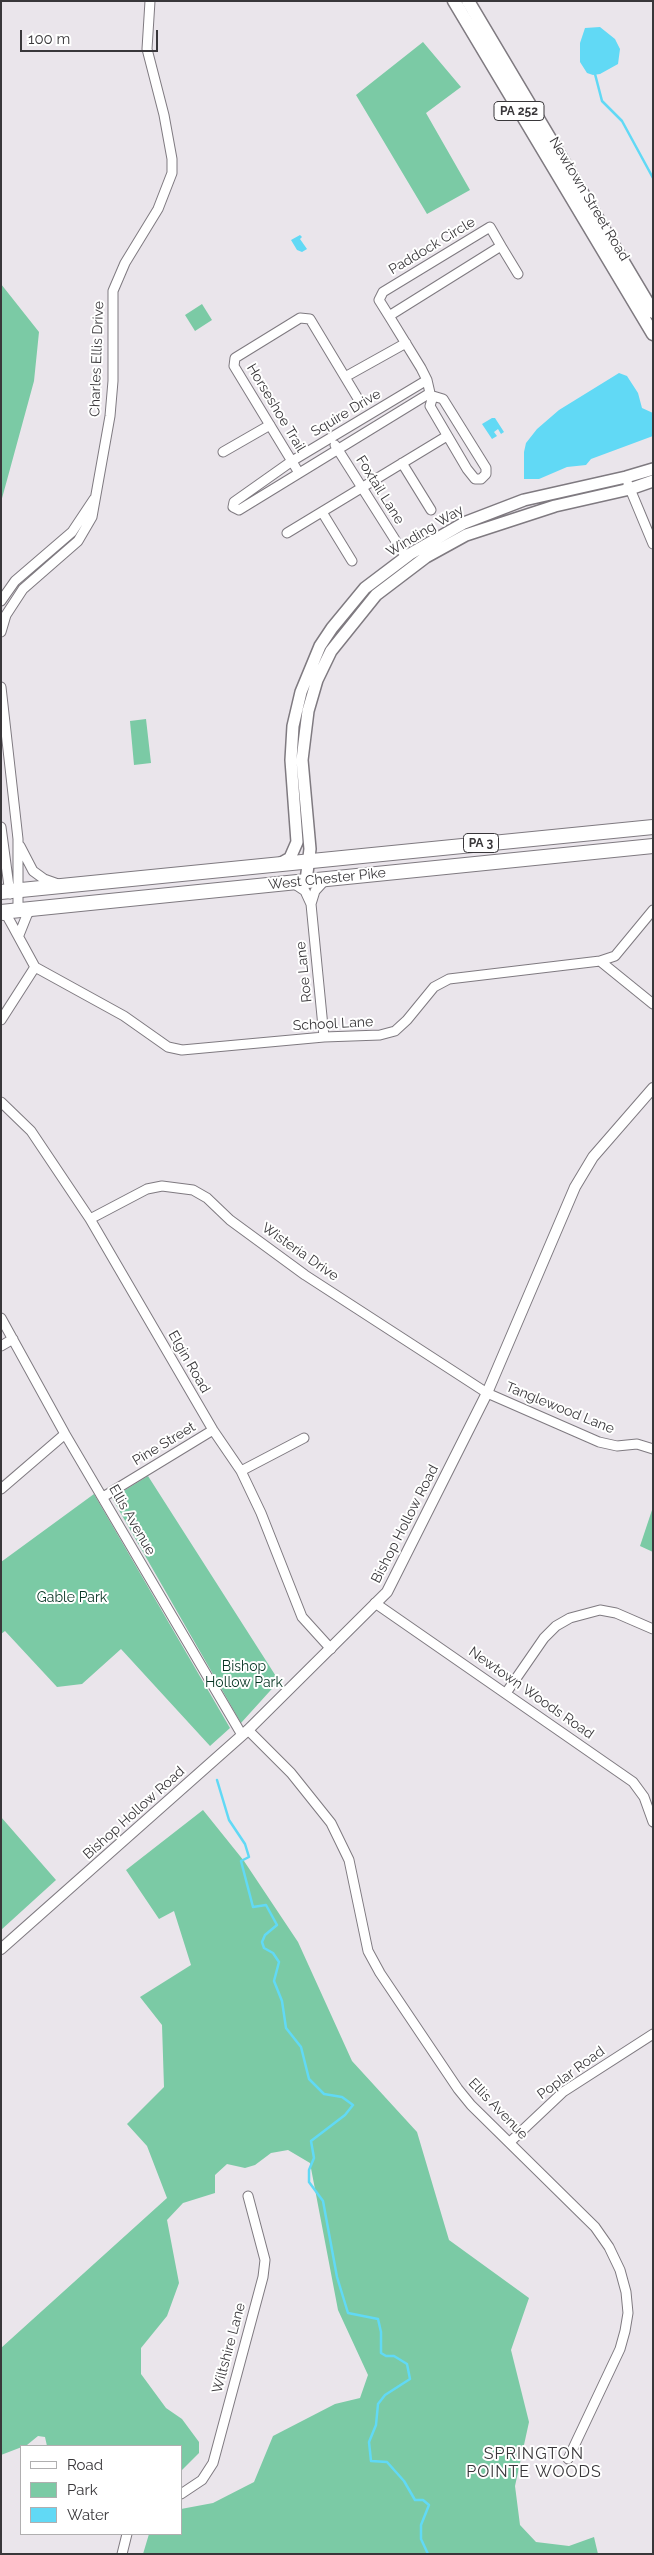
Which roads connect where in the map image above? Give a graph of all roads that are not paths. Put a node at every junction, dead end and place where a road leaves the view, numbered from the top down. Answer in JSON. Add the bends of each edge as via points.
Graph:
{"nodes":[{"id":1,"x":150,"y":1,"type":"edge"},
{"id":2,"x":454,"y":1,"type":"edge"},
{"id":3,"x":468,"y":1,"type":"edge"},
{"id":4,"x":501,"y":246,"type":"junction"},
{"id":5,"x":518,"y":274,"type":"dead end"},
{"id":6,"x":653,"y":312,"type":"edge"},
{"id":7,"x":389,"y":316,"type":"junction"},
{"id":8,"x":651,"y":326,"type":"edge"},
{"id":9,"x":406,"y":343,"type":"junction"},
{"id":10,"x":345,"y":377,"type":"junction"},
{"id":11,"x":427,"y":380,"type":"junction"},
{"id":12,"x":430,"y":393,"type":"joint"},
{"id":13,"x":360,"y":402,"type":"dead end"},
{"id":14,"x":270,"y":425,"type":"junction"},
{"id":15,"x":447,"y":436,"type":"junction"},
{"id":16,"x":330,"y":438,"type":"junction"},
{"id":17,"x":338,"y":450,"type":"junction"},
{"id":18,"x":223,"y":452,"type":"dead end"},
{"id":19,"x":292,"y":461,"type":"junction"},
{"id":20,"x":402,"y":463,"type":"junction"},
{"id":21,"x":653,"y":469,"type":"edge"},
{"id":22,"x":300,"y":473,"type":"junction"},
{"id":23,"x":626,"y":478,"type":"junction"},
{"id":24,"x":653,"y":481,"type":"edge"},
{"id":25,"x":362,"y":487,"type":"junction"},
{"id":26,"x":630,"y":489,"type":"junction"},
{"id":27,"x":97,"y":495,"type":"junction"},
{"id":28,"x":431,"y":510,"type":"dead end"},
{"id":29,"x":322,"y":512,"type":"junction"},
{"id":30,"x":287,"y":533,"type":"dead end"},
{"id":31,"x":653,"y":544,"type":"edge"},
{"id":32,"x":406,"y":557,"type":"junction"},
{"id":33,"x":352,"y":561,"type":"dead end"},
{"id":34,"x":1,"y":601,"type":"edge"},
{"id":35,"x":1,"y":632,"type":"edge"},
{"id":36,"x":1,"y":687,"type":"edge"},
{"id":37,"x":1,"y":827,"type":"edge"},
{"id":38,"x":653,"y":827,"type":"edge"},
{"id":39,"x":18,"y":839,"type":"junction"},
{"id":40,"x":653,"y":846,"type":"edge"},
{"id":41,"x":309,"y":860,"type":"junction"},
{"id":42,"x":281,"y":863,"type":"junction"},
{"id":43,"x":326,"y":879,"type":"junction"},
{"id":44,"x":306,"y":881,"type":"junction"},
{"id":45,"x":291,"y":882,"type":"junction"},
{"id":46,"x":75,"y":884,"type":"junction"},
{"id":47,"x":9,"y":891,"type":"edge"},
{"id":48,"x":311,"y":904,"type":"junction"},
{"id":49,"x":25,"y":909,"type":"junction"},
{"id":50,"x":653,"y":910,"type":"edge"},
{"id":51,"x":1,"y":913,"type":"edge"},
{"id":52,"x":19,"y":935,"type":"junction"},
{"id":53,"x":600,"y":961,"type":"junction"},
{"id":54,"x":35,"y":967,"type":"junction"},
{"id":55,"x":653,"y":1004,"type":"edge"},
{"id":56,"x":1,"y":1020,"type":"edge"},
{"id":57,"x":324,"y":1037,"type":"junction"},
{"id":58,"x":653,"y":1088,"type":"edge"},
{"id":59,"x":1,"y":1102,"type":"edge"},
{"id":60,"x":90,"y":1219,"type":"junction"},
{"id":61,"x":1,"y":1318,"type":"edge"},
{"id":62,"x":13,"y":1339,"type":"junction"},
{"id":63,"x":1,"y":1346,"type":"edge"},
{"id":64,"x":487,"y":1393,"type":"junction"},
{"id":65,"x":213,"y":1430,"type":"junction"},
{"id":66,"x":65,"y":1434,"type":"junction"},
{"id":67,"x":304,"y":1438,"type":"dead end"},
{"id":68,"x":653,"y":1449,"type":"edge"},
{"id":69,"x":241,"y":1471,"type":"junction"},
{"id":70,"x":1,"y":1490,"type":"edge"},
{"id":71,"x":103,"y":1497,"type":"junction"},
{"id":72,"x":375,"y":1603,"type":"junction"},
{"id":73,"x":653,"y":1629,"type":"edge"},
{"id":74,"x":331,"y":1649,"type":"junction"},
{"id":75,"x":506,"y":1693,"type":"junction"},
{"id":76,"x":245,"y":1733,"type":"junction"},
{"id":77,"x":653,"y":1822,"type":"edge"},
{"id":78,"x":1,"y":1950,"type":"edge"},
{"id":79,"x":653,"y":2034,"type":"edge"},
{"id":80,"x":510,"y":2142,"type":"junction"},
{"id":81,"x":248,"y":2196,"type":"dead end"},
{"id":82,"x":568,"y":2459,"type":"dead end"},
{"id":83,"x":182,"y":2493,"type":"edge"},
{"id":84,"x":127,"y":2535,"type":"edge"},
{"id":85,"x":122,"y":2554,"type":"edge"}],
"edges":[{"from":1,"to":27,"type":"street","name":"Charles Ellis Drive","via":[[147,49],[164,115],[172,173],[158,209],[125,263],[113,291],[113,381]]},
{"from":2,"to":8,"type":"main road","name":"Newtown Street Road","number":"PA 252"},
{"from":3,"to":6,"type":"main road","name":"Newtown Street Road","number":"PA 252"},
{"from":4,"to":5,"type":"street"},
{"from":4,"to":7,"type":"street"},
{"from":4,"to":7,"type":"street","name":"Paddock Circle","via":[[490,227],[383,292],[379,300]]},
{"from":7,"to":9,"type":"street","name":"Paddock Circle"},
{"from":9,"to":10,"type":"street"},
{"from":9,"to":11,"type":"street","name":"Paddock Circle"},
{"from":10,"to":13,"type":"street","name":"Horseshoe Trail"},
{"from":10,"to":14,"type":"street","name":"Horseshoe Trail","via":[[310,319],[300,318],[235,358],[234,366]]},
{"from":11,"to":12,"type":"street","name":"Paddock Circle"},
{"from":11,"to":16,"type":"street","name":"Squire Drive"},
{"from":12,"to":17,"type":"street","name":"Squire Drive"},
{"from":14,"to":18,"type":"street"},
{"from":14,"to":19,"type":"street","name":"Horseshoe Trail"},
{"from":15,"to":15,"type":"street","via":[[471,474],[475,479],[481,479],[486,468],[443,399],[433,396],[430,406]]},
{"from":15,"to":20,"type":"street"},
{"from":16,"to":17,"type":"street","name":"Foxtail Lane"},
{"from":16,"to":19,"type":"street","name":"Squire Drive"},
{"from":17,"to":22,"type":"street","name":"Squire Drive"},
{"from":17,"to":25,"type":"street","name":"Foxtail Lane"},
{"from":19,"to":22,"type":"street","name":"Horseshoe Trail"},
{"from":19,"to":22,"type":"street","name":"Squire Drive","via":[[234,502],[229,510],[239,510]]},
{"from":20,"to":25,"type":"street"},
{"from":20,"to":28,"type":"street"},
{"from":21,"to":23,"type":"main road","name":"Winding Way"},
{"from":23,"to":26,"type":"street"},
{"from":23,"to":32,"type":"main road","name":"Winding Way","via":[[524,500],[464,523]]},
{"from":24,"to":26,"type":"main road","name":"Winding Way"},
{"from":25,"to":29,"type":"street"},
{"from":25,"to":32,"type":"street","name":"Foxtail Lane"},
{"from":26,"to":31,"type":"street"},
{"from":26,"to":41,"type":"main road","name":"Winding Way","via":[[555,506],[466,535],[426,557],[376,595],[331,651],[317,680],[308,711],[302,760]]},
{"from":27,"to":34,"type":"street","name":"Charles Ellis Drive","via":[[72,532],[15,581]]},
{"from":27,"to":35,"type":"street","name":"Charles Ellis Drive","via":[[92,517],[78,540],[23,589],[6,615]]},
{"from":29,"to":30,"type":"street"},
{"from":29,"to":33,"type":"street"},
{"from":32,"to":42,"type":"main road","name":"Winding Way","via":[[365,588],[332,628],[306,676],[292,744],[298,842],[290,858]]},
{"from":36,"to":39,"type":"street"},
{"from":37,"to":47,"type":"street"},
{"from":38,"to":41,"type":"highway","name":"West Chester Pike","number":"PA 3"},
{"from":39,"to":46,"type":"street","via":[[29,866],[38,875],[57,884]]},
{"from":39,"to":47,"type":"street"},
{"from":40,"to":43,"type":"highway","name":"West Chester Pike","number":"PA 3"},
{"from":41,"to":42,"type":"highway","name":"West Chester Pike","number":"PA 3"},
{"from":41,"to":44,"type":"main road","name":"Winding Way"},
{"from":42,"to":46,"type":"highway","name":"West Chester Pike","number":"PA 3"},
{"from":43,"to":44,"type":"highway","name":"West Chester Pike","number":"PA 3"},
{"from":43,"to":48,"type":"street","via":[[315,891]]},
{"from":44,"to":45,"type":"highway","name":"West Chester Pike","number":"PA 3"},
{"from":45,"to":48,"type":"street","via":[[305,892]]},
{"from":45,"to":49,"type":"highway","name":"West Chester Pike","number":"PA 3"},
{"from":46,"to":47,"type":"highway","name":"West Chester Pike","number":"PA 3"},
{"from":47,"to":49,"type":"street"},
{"from":48,"to":57,"type":"street","name":"Roe Lane"},
{"from":49,"to":51,"type":"highway","name":"West Chester Pike","number":"PA 3"},
{"from":49,"to":52,"type":"street"},
{"from":50,"to":53,"type":"street","via":[[615,956]]},
{"from":51,"to":52,"type":"street","via":[[7,916]]},
{"from":52,"to":54,"type":"street"},
{"from":53,"to":55,"type":"street"},
{"from":53,"to":57,"type":"street","name":"School Lane","via":[[449,979],[434,987],[395,1031],[380,1035]]},
{"from":54,"to":56,"type":"street"},
{"from":54,"to":57,"type":"street","name":"School Lane","via":[[124,1016],[168,1047],[182,1050]]},
{"from":58,"to":64,"type":"street","name":"Bishop Hollow Road","via":[[593,1158],[575,1187]]},
{"from":59,"to":60,"type":"street","name":"Elgin Road","via":[[31,1131]]},
{"from":60,"to":64,"type":"street","name":"Wisteria Drive","via":[[147,1189],[162,1186],[193,1190],[305,1275]]},
{"from":60,"to":65,"type":"street","name":"Elgin Road"},
{"from":61,"to":62,"type":"street","name":"Ellis Avenue"},
{"from":62,"to":63,"type":"street"},
{"from":62,"to":66,"type":"street","name":"Ellis Avenue"},
{"from":64,"to":68,"type":"street","name":"Tanglewood Lane","via":[[599,1442],[617,1446],[637,1444]]},
{"from":64,"to":72,"type":"street","name":"Bishop Hollow Road","via":[[387,1592]]},
{"from":65,"to":69,"type":"street","name":"Elgin Road"},
{"from":65,"to":71,"type":"street","name":"Pine Street"},
{"from":66,"to":70,"type":"street"},
{"from":66,"to":71,"type":"street","name":"Ellis Avenue"},
{"from":67,"to":69,"type":"street"},
{"from":69,"to":74,"type":"street","name":"Elgin Road","via":[[302,1617]]},
{"from":71,"to":76,"type":"street","name":"Ellis Avenue"},
{"from":72,"to":74,"type":"street","name":"Bishop Hollow Road"},
{"from":72,"to":75,"type":"street","name":"Newtown Woods Road"},
{"from":73,"to":75,"type":"street","via":[[616,1613],[600,1610],[570,1618],[544,1638]]},
{"from":74,"to":76,"type":"street","name":"Bishop Hollow Road"},
{"from":75,"to":77,"type":"street","name":"Newtown Woods Road","via":[[633,1782],[644,1797]]},
{"from":76,"to":78,"type":"street","name":"Bishop Hollow Road"},
{"from":76,"to":80,"type":"street","name":"Ellis Avenue","via":[[291,1773],[331,1823],[348,1860],[361,1928],[380,1973],[458,2088]]},
{"from":79,"to":80,"type":"street","name":"Poplar Road","via":[[563,2092]]},
{"from":80,"to":82,"type":"street","name":"Ellis Avenue","via":[[595,2228],[620,2270],[626,2292],[628,2313],[620,2349]]},
{"from":81,"to":83,"type":"street","name":"Wiltshire Lane","via":[[266,2260],[263,2277],[212,2463],[202,2480]]},
{"from":84,"to":85,"type":"street"}]}
